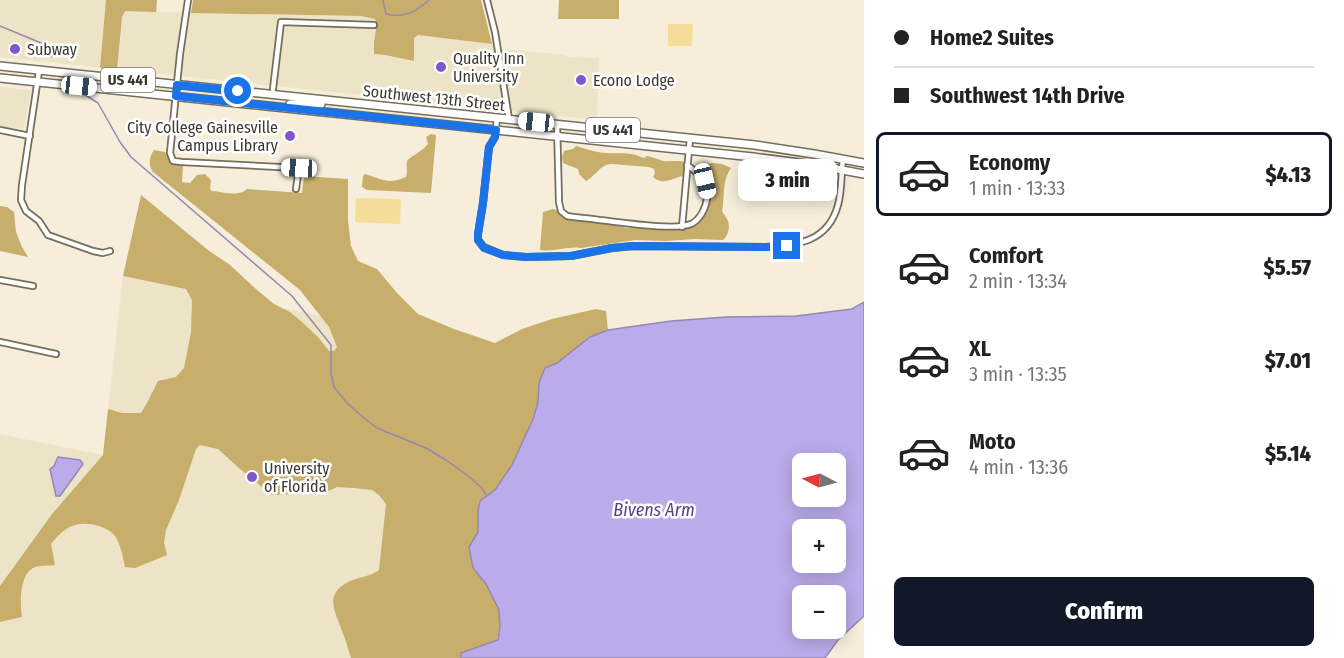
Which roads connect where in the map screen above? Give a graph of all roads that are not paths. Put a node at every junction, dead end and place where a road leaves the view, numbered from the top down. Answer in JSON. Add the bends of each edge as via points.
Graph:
{"nodes":[{"id":1,"x":188,"y":0,"type":"edge"},
{"id":2,"x":487,"y":0,"type":"edge"},
{"id":3,"x":374,"y":25,"type":"dead end"},
{"id":4,"x":0,"y":66,"type":"edge"},
{"id":5,"x":39,"y":70,"type":"junction"},
{"id":6,"x":0,"y":78,"type":"edge"},
{"id":7,"x":38,"y":82,"type":"junction"},
{"id":8,"x":177,"y":85,"type":"junction"},
{"id":9,"x":273,"y":92,"type":"junction"},
{"id":10,"x":176,"y":96,"type":"junction"},
{"id":11,"x":328,"y":101,"type":"junction"},
{"id":12,"x":272,"y":106,"type":"junction"},
{"id":13,"x":386,"y":107,"type":"junction"},
{"id":14,"x":284,"y":108,"type":"junction"},
{"id":15,"x":384,"y":118,"type":"junction"},
{"id":16,"x":497,"y":118,"type":"junction"},
{"id":17,"x":509,"y":119,"type":"junction"},
{"id":18,"x":557,"y":124,"type":"junction"},
{"id":19,"x":0,"y":130,"type":"edge"},
{"id":20,"x":496,"y":130,"type":"junction"},
{"id":21,"x":30,"y":136,"type":"junction"},
{"id":22,"x":558,"y":136,"type":"junction"},
{"id":23,"x":690,"y":138,"type":"junction"},
{"id":24,"x":689,"y":150,"type":"junction"},
{"id":25,"x":843,"y":159,"type":"junction"},
{"id":26,"x":864,"y":163,"type":"edge"},
{"id":27,"x":687,"y":165,"type":"junction"},
{"id":28,"x":842,"y":170,"type":"junction"},
{"id":29,"x":864,"y":174,"type":"edge"},
{"id":30,"x":296,"y":189,"type":"dead end"},
{"id":31,"x":682,"y":227,"type":"junction"},
{"id":32,"x":110,"y":252,"type":"dead end"},
{"id":33,"x":0,"y":280,"type":"edge"},
{"id":34,"x":33,"y":286,"type":"dead end"},
{"id":35,"x":0,"y":342,"type":"edge"},
{"id":36,"x":56,"y":354,"type":"dead end"}],
"edges":[{"from":1,"to":8,"type":"street"},
{"from":2,"to":17,"type":"street"},
{"from":3,"to":9,"type":"street","via":[[280,22]]},
{"from":4,"to":5,"type":"main road","name":"Southwest 13th Street","number":"US 441"},
{"from":5,"to":7,"type":"street"},
{"from":5,"to":8,"type":"main road","name":"Southwest 13th Street","number":"US 441"},
{"from":6,"to":7,"type":"main road","name":"Southwest 13th Street","number":"US 441"},
{"from":7,"to":10,"type":"main road","name":"Southwest 13th Street","number":"US 441"},
{"from":7,"to":21,"type":"street"},
{"from":8,"to":9,"type":"main road","name":"Southwest 13th Street","number":"US 441"},
{"from":8,"to":10,"type":"street"},
{"from":9,"to":11,"type":"main road","name":"Southwest 13th Street","number":"US 441"},
{"from":9,"to":12,"type":"main road"},
{"from":10,"to":12,"type":"main road","name":"Southwest 13th Street","number":"US 441"},
{"from":10,"to":30,"type":"street","via":[[170,153],[173,161],[299,168]]},
{"from":11,"to":13,"type":"main road","name":"Southwest 13th Street","number":"US 441"},
{"from":11,"to":14,"type":"main road","via":[[289,104]]},
{"from":12,"to":14,"type":"main road","name":"Southwest 13th Street","number":"US 441"},
{"from":13,"to":15,"type":"main road"},
{"from":13,"to":16,"type":"main road","name":"Southwest 13th Street","number":"US 441"},
{"from":14,"to":15,"type":"main road","name":"Southwest 13th Street","number":"US 441"},
{"from":15,"to":20,"type":"main road","name":"Southwest 13th Street","number":"US 441"},
{"from":16,"to":17,"type":"main road","name":"Southwest 13th Street","number":"US 441"},
{"from":16,"to":20,"type":"street"},
{"from":17,"to":18,"type":"main road","name":"Southwest 13th Street","number":"US 441"},
{"from":18,"to":22,"type":"street"},
{"from":18,"to":23,"type":"main road","name":"Southwest 13th Street","number":"US 441"},
{"from":19,"to":21,"type":"street"},
{"from":20,"to":22,"type":"main road","name":"Southwest 13th Street","number":"US 441"},
{"from":20,"to":28,"type":"street","via":[[489,147],[478,240],[486,249],[503,255],[571,256],[633,246],[766,247],[805,242],[816,236],[833,216]]},
{"from":21,"to":32,"type":"street","via":[[21,200],[26,211],[48,235],[93,251]]},
{"from":22,"to":24,"type":"main road","name":"Southwest 13th Street","number":"US 441"},
{"from":22,"to":31,"type":"street","via":[[559,202],[564,214]]},
{"from":23,"to":24,"type":"street"},
{"from":23,"to":25,"type":"main road","name":"Southwest 13th Street","number":"US 441"},
{"from":24,"to":27,"type":"street"},
{"from":24,"to":28,"type":"main road","name":"Southwest 13th Street","number":"US 441"},
{"from":25,"to":26,"type":"main road","name":"Southwest 13th Street","number":"US 441"},
{"from":25,"to":28,"type":"street"},
{"from":27,"to":31,"type":"street"},
{"from":27,"to":31,"type":"street","via":[[705,181],[707,194],[702,213],[693,224]]},
{"from":28,"to":29,"type":"main road","name":"Southwest 13th Street","number":"US 441"},
{"from":33,"to":34,"type":"street"},
{"from":35,"to":36,"type":"street"}]}
